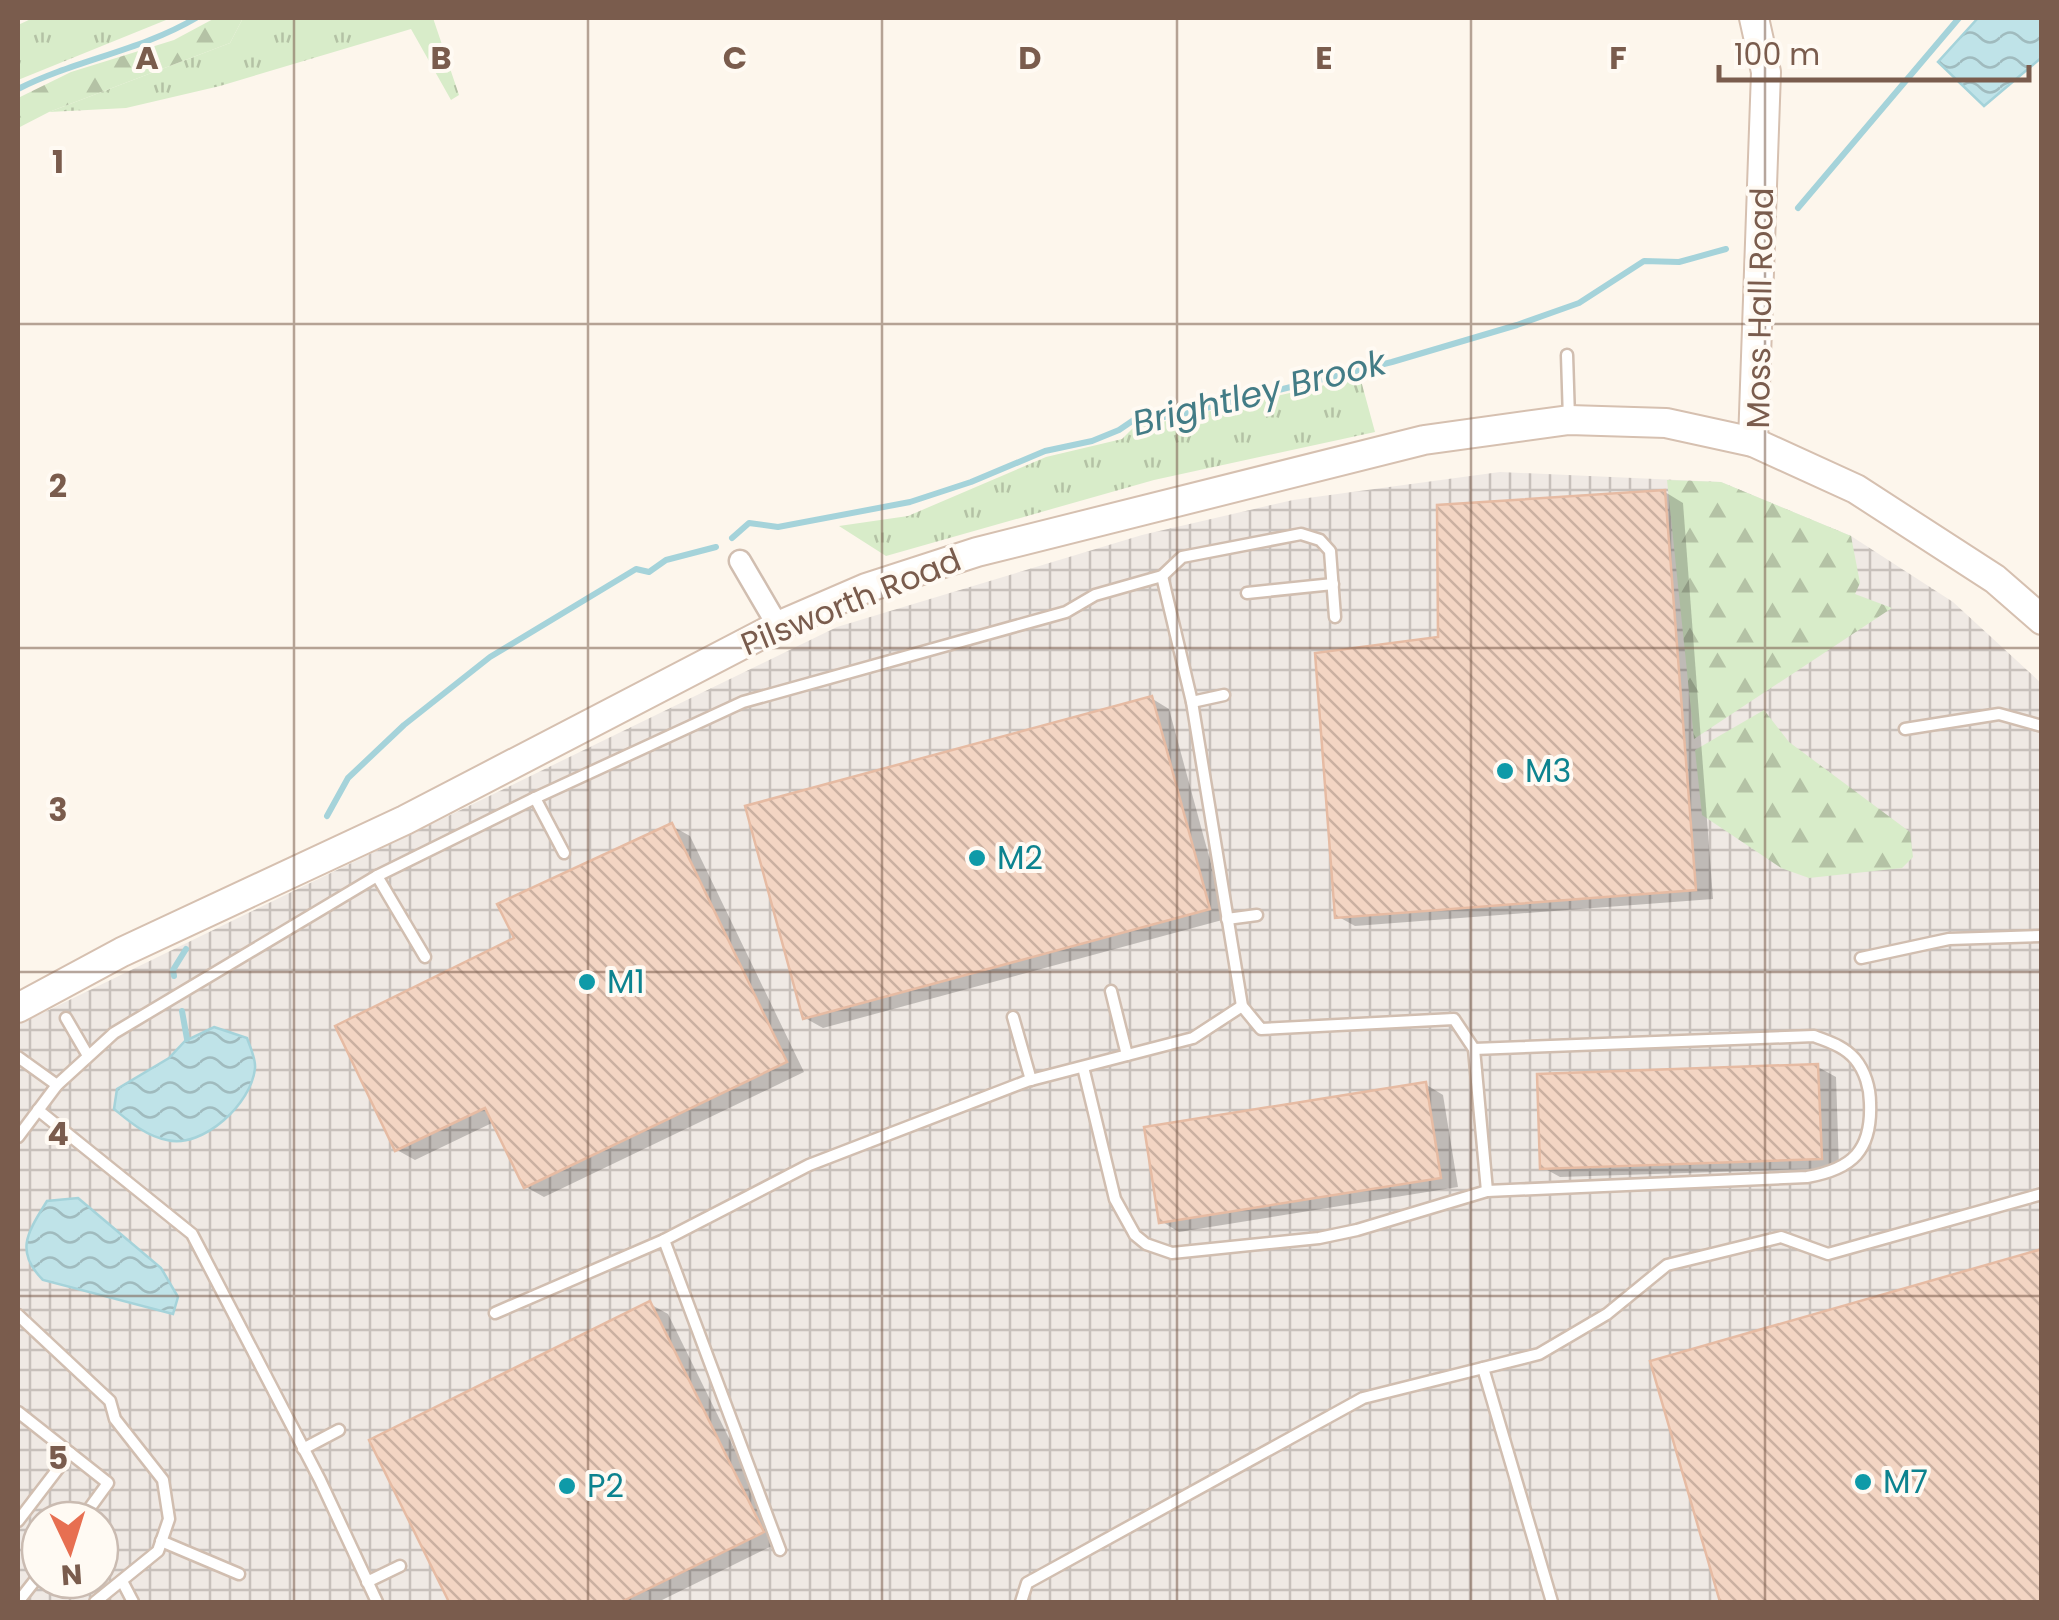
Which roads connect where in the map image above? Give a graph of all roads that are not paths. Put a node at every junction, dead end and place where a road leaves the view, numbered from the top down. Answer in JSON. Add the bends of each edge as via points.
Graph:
{"nodes":[{"id":1,"x":1754,"y":18,"type":"edge"},
{"id":2,"x":1566,"y":354,"type":"dead end"},
{"id":3,"x":1569,"y":420,"type":"junction"},
{"id":4,"x":1753,"y":442,"type":"junction"},
{"id":5,"x":740,"y":560,"type":"dead end"},
{"id":6,"x":1162,"y":576,"type":"junction"},
{"id":7,"x":1332,"y":584,"type":"junction"},
{"id":8,"x":1247,"y":593,"type":"dead end"},
{"id":9,"x":1336,"y":617,"type":"dead end"},
{"id":10,"x":2042,"y":620,"type":"edge"},
{"id":11,"x":778,"y":626,"type":"junction"},
{"id":12,"x":1224,"y":695,"type":"dead end"},
{"id":13,"x":1192,"y":702,"type":"junction"},
{"id":14,"x":2042,"y":726,"type":"edge"},
{"id":15,"x":1904,"y":729,"type":"dead end"},
{"id":16,"x":535,"y":798,"type":"junction"},
{"id":17,"x":564,"y":853,"type":"dead end"},
{"id":18,"x":377,"y":876,"type":"junction"},
{"id":19,"x":1256,"y":916,"type":"dead end"},
{"id":20,"x":1227,"y":919,"type":"junction"},
{"id":21,"x":2042,"y":936,"type":"edge"},
{"id":22,"x":425,"y":957,"type":"dead end"},
{"id":23,"x":1861,"y":958,"type":"dead end"},
{"id":24,"x":1111,"y":992,"type":"dead end"},
{"id":25,"x":1242,"y":1006,"type":"junction"},
{"id":26,"x":18,"y":1008,"type":"edge"},
{"id":27,"x":1013,"y":1016,"type":"dead end"},
{"id":28,"x":66,"y":1018,"type":"dead end"},
{"id":29,"x":1474,"y":1050,"type":"junction"},
{"id":30,"x":87,"y":1054,"type":"junction"},
{"id":31,"x":1127,"y":1055,"type":"junction"},
{"id":32,"x":18,"y":1057,"type":"edge"},
{"id":33,"x":1082,"y":1066,"type":"junction"},
{"id":34,"x":1031,"y":1080,"type":"junction"},
{"id":35,"x":57,"y":1085,"type":"junction"},
{"id":36,"x":38,"y":1110,"type":"junction"},
{"id":37,"x":18,"y":1136,"type":"edge"},
{"id":38,"x":1487,"y":1191,"type":"junction"},
{"id":39,"x":2042,"y":1194,"type":"edge"},
{"id":40,"x":664,"y":1240,"type":"junction"},
{"id":41,"x":494,"y":1314,"type":"dead end"},
{"id":42,"x":18,"y":1315,"type":"edge"},
{"id":43,"x":1483,"y":1368,"type":"junction"},
{"id":44,"x":19,"y":1418,"type":"edge"},
{"id":45,"x":339,"y":1430,"type":"dead end"},
{"id":46,"x":303,"y":1448,"type":"junction"},
{"id":47,"x":70,"y":1454,"type":"junction"},
{"id":48,"x":96,"y":1500,"type":"edge"},
{"id":49,"x":18,"y":1521,"type":"edge"},
{"id":50,"x":161,"y":1541,"type":"junction"},
{"id":51,"x":780,"y":1550,"type":"dead end"},
{"id":52,"x":400,"y":1566,"type":"dead end"},
{"id":53,"x":239,"y":1574,"type":"dead end"},
{"id":54,"x":122,"y":1581,"type":"junction"},
{"id":55,"x":367,"y":1582,"type":"junction"},
{"id":56,"x":95,"y":1602,"type":"edge"},
{"id":57,"x":133,"y":1602,"type":"edge"},
{"id":58,"x":377,"y":1602,"type":"edge"},
{"id":59,"x":1020,"y":1602,"type":"edge"},
{"id":60,"x":1552,"y":1602,"type":"edge"}],
"edges":[{"from":1,"to":4,"type":"street","name":"Moss Hall Road","via":[[1766,72]]},
{"from":2,"to":3,"type":"lane"},
{"from":3,"to":4,"type":"street","name":"Pilsworth Road","via":[[1666,424]]},
{"from":3,"to":11,"type":"street","name":"Pilsworth Road","via":[[1392,448],[977,552]]},
{"from":4,"to":10,"type":"street","name":"Moss Hall Road","via":[[1856,489],[1996,579]]},
{"from":5,"to":11,"type":"street"},
{"from":6,"to":7,"type":"lane","via":[[1182,557],[1301,534],[1330,551]]},
{"from":6,"to":13,"type":"lane"},
{"from":6,"to":16,"type":"lane","via":[[1095,595],[1066,612],[743,702]]},
{"from":7,"to":8,"type":"lane"},
{"from":7,"to":9,"type":"lane"},
{"from":11,"to":26,"type":"street","name":"Pilsworth Road","via":[[406,820],[122,952]]},
{"from":12,"to":13,"type":"lane"},
{"from":13,"to":20,"type":"lane"},
{"from":14,"to":15,"type":"lane","via":[[1999,714]]},
{"from":16,"to":17,"type":"lane"},
{"from":16,"to":18,"type":"lane"},
{"from":18,"to":22,"type":"lane"},
{"from":18,"to":30,"type":"lane"},
{"from":19,"to":20,"type":"lane"},
{"from":20,"to":25,"type":"lane"},
{"from":21,"to":23,"type":"lane","via":[[1950,939]]},
{"from":24,"to":31,"type":"lane"},
{"from":25,"to":29,"type":"lane","via":[[1261,1029],[1454,1020]]},
{"from":25,"to":31,"type":"lane","via":[[1193,1038]]},
{"from":27,"to":34,"type":"lane"},
{"from":28,"to":30,"type":"lane"},
{"from":29,"to":38,"type":"lane"},
{"from":29,"to":38,"type":"lane","via":[[1814,1036],[1854,1058],[1870,1095],[1868,1138],[1860,1152],[1829,1173]]},
{"from":30,"to":35,"type":"lane"},
{"from":31,"to":33,"type":"lane"},
{"from":32,"to":35,"type":"lane"},
{"from":33,"to":34,"type":"lane"},
{"from":33,"to":38,"type":"lane","via":[[1115,1200],[1135,1234],[1161,1251],[1319,1238]]},
{"from":34,"to":40,"type":"lane","via":[[809,1164]]},
{"from":35,"to":36,"type":"lane"},
{"from":36,"to":37,"type":"lane"},
{"from":36,"to":46,"type":"lane","via":[[192,1234]]},
{"from":39,"to":43,"type":"lane","via":[[1828,1254],[1781,1237],[1667,1264],[1607,1314],[1539,1354]]},
{"from":40,"to":41,"type":"lane"},
{"from":40,"to":51,"type":"lane"},
{"from":42,"to":50,"type":"lane","via":[[110,1401],[115,1418],[163,1480],[169,1518]]},
{"from":43,"to":59,"type":"lane","via":[[1362,1398],[1027,1584]]},
{"from":43,"to":60,"type":"lane"},
{"from":44,"to":47,"type":"lane"},
{"from":45,"to":46,"type":"lane"},
{"from":46,"to":55,"type":"lane"},
{"from":47,"to":48,"type":"lane","via":[[108,1483]]},
{"from":47,"to":49,"type":"lane"},
{"from":50,"to":53,"type":"lane"},
{"from":50,"to":54,"type":"lane"},
{"from":52,"to":55,"type":"lane"},
{"from":54,"to":56,"type":"lane"},
{"from":54,"to":57,"type":"lane"},
{"from":55,"to":58,"type":"lane"}]}
